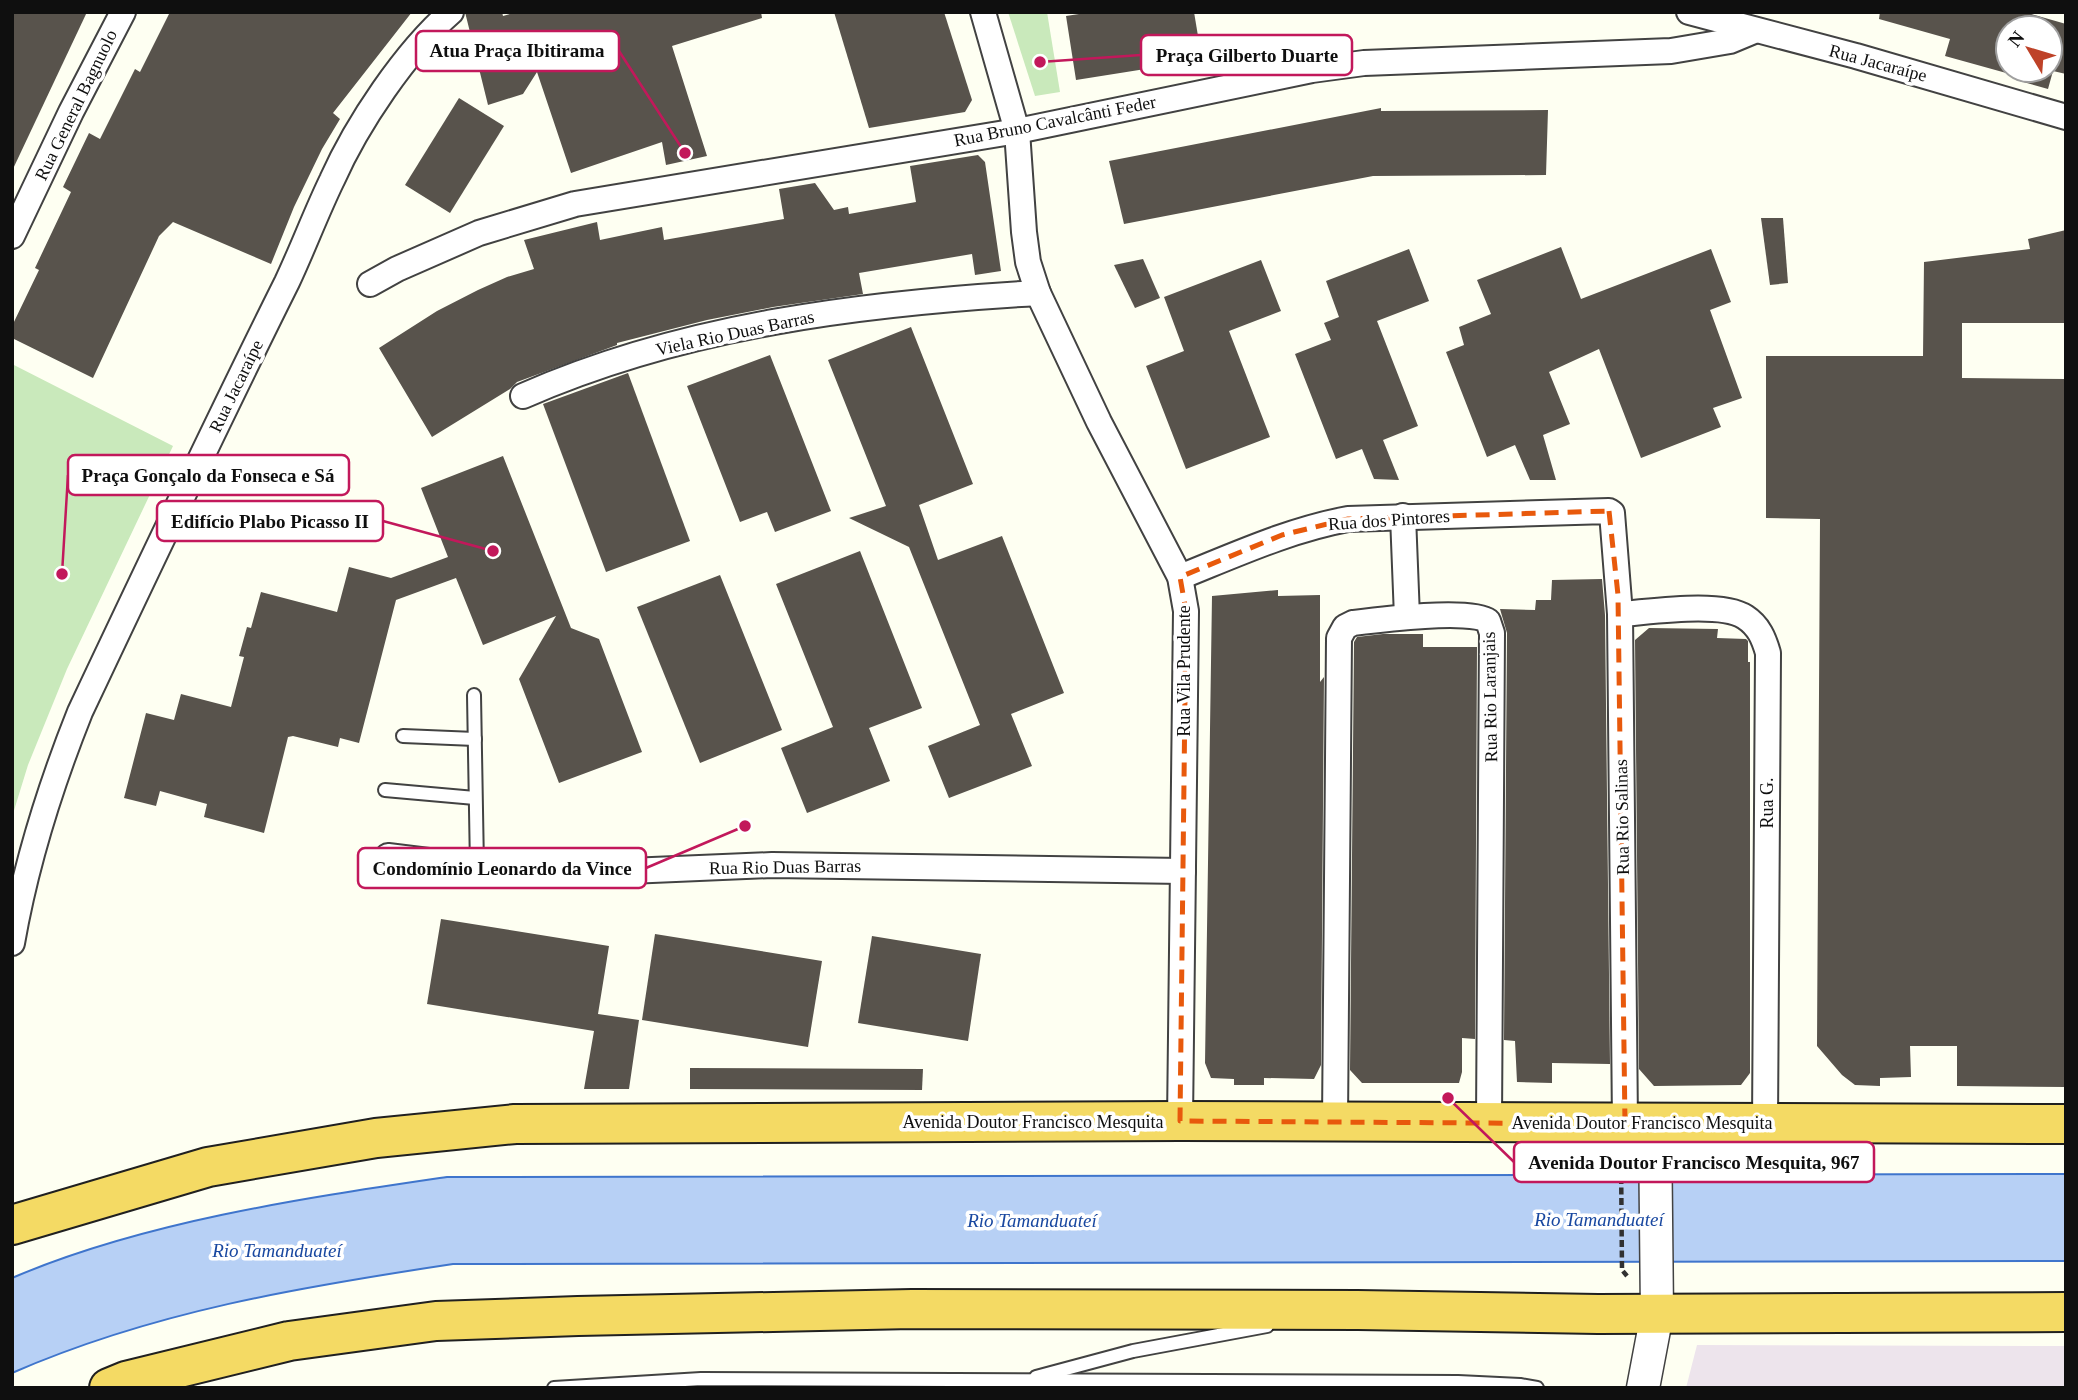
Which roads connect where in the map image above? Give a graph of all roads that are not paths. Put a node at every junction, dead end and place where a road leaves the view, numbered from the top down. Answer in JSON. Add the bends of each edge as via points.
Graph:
{"nodes":[{"id":1,"x":123,"y":12,"type":"edge"},
{"id":2,"x":451,"y":12,"type":"edge"},
{"id":3,"x":983,"y":12,"type":"edge"},
{"id":4,"x":1689,"y":12,"type":"edge"},
{"id":5,"x":1754,"y":31,"type":"junction"},
{"id":6,"x":2066,"y":117,"type":"edge"},
{"id":7,"x":1017,"y":131,"type":"junction"},
{"id":8,"x":12,"y":236,"type":"edge"},
{"id":9,"x":370,"y":284,"type":"dead end"},
{"id":10,"x":1038,"y":293,"type":"junction"},
{"id":11,"x":523,"y":396,"type":"dead end"},
{"id":12,"x":1609,"y":512,"type":"joint"},
{"id":13,"x":1403,"y":516,"type":"junction"},
{"id":14,"x":1180,"y":577,"type":"junction"},
{"id":15,"x":1620,"y":614,"type":"junction"},
{"id":16,"x":1407,"y":617,"type":"junction"},
{"id":17,"x":474,"y":695,"type":"dead end"},
{"id":18,"x":403,"y":736,"type":"dead end"},
{"id":19,"x":475,"y":739,"type":"junction"},
{"id":20,"x":385,"y":790,"type":"dead end"},
{"id":21,"x":475,"y":798,"type":"junction"},
{"id":22,"x":388,"y":856,"type":"dead end"},
{"id":23,"x":477,"y":867,"type":"junction"},
{"id":24,"x":1183,"y":872,"type":"junction"},
{"id":25,"x":12,"y":943,"type":"edge"},
{"id":26,"x":1180,"y":1121,"type":"junction"},
{"id":27,"x":1335,"y":1122,"type":"junction"},
{"id":28,"x":1489,"y":1122,"type":"junction"},
{"id":29,"x":1765,"y":1124,"type":"junction"},
{"id":30,"x":2066,"y":1124,"type":"edge"},
{"id":31,"x":1645,"y":1135,"type":"junction"},
{"id":32,"x":12,"y":1225,"type":"edge"},
{"id":33,"x":1358,"y":1310,"type":"junction"},
{"id":34,"x":2066,"y":1312,"type":"edge"},
{"id":35,"x":1657,"y":1314,"type":"junction"},
{"id":36,"x":1018,"y":1382,"type":"junction"},
{"id":37,"x":118,"y":1385,"type":"edge"},
{"id":38,"x":554,"y":1388,"type":"edge"},
{"id":39,"x":1537,"y":1388,"type":"edge"},
{"id":40,"x":1643,"y":1388,"type":"edge"}],
"edges":[{"from":1,"to":8,"type":"street","name":"Rua General Bagnuolo"},
{"from":2,"to":25,"type":"street","name":"Rua Jacaraípe","via":[[403,64],[333,177],[86,700],[53,781]]},
{"from":3,"to":7,"type":"street","name":"Rua Vila Prudente"},
{"from":4,"to":5,"type":"street","name":"Rua Jacaraípe"},
{"from":5,"to":6,"type":"street","name":"Rua Jacaraípe"},
{"from":5,"to":7,"type":"street","name":"Rua Bruno Cavalcânti Feder","via":[[1730,41],[1671,51],[1364,63],[1312,70]]},
{"from":7,"to":9,"type":"street","name":"Rua Bruno Cavalcânti Feder","via":[[575,204],[479,233]]},
{"from":7,"to":10,"type":"street","name":"Rua Vila Prudente","via":[[1024,232]]},
{"from":10,"to":11,"type":"street","name":"Viela Rio Duas Barras","via":[[780,320],[661,347]]},
{"from":10,"to":14,"type":"street","name":"Rua Vila Prudente"},
{"from":12,"to":13,"type":"street","name":"Rua dos Pintores"},
{"from":12,"to":15,"type":"street","name":"Rua Rio Salinas"},
{"from":13,"to":14,"type":"street","name":"Rua dos Pintores","via":[[1318,524]]},
{"from":13,"to":16,"type":"street"},
{"from":14,"to":24,"type":"street","name":"Rua Vila Prudente","via":[[1186,611]]},
{"from":15,"to":29,"type":"street","name":"Rua G.","via":[[1732,611],[1755,625],[1768,653]]},
{"from":15,"to":31,"type":"street","name":"Rua Rio Salinas"},
{"from":16,"to":27,"type":"street","name":"Rua Rio Laranjais","via":[[1353,623],[1339,638]]},
{"from":16,"to":28,"type":"street","name":"Rua Rio Laranjais","via":[[1477,616],[1491,626]]},
{"from":17,"to":19,"type":"lane"},
{"from":18,"to":19,"type":"lane"},
{"from":19,"to":21,"type":"lane"},
{"from":20,"to":21,"type":"lane"},
{"from":21,"to":23,"type":"lane"},
{"from":22,"to":23,"type":"street","name":"Rua Rio Duas Barras"},
{"from":23,"to":24,"type":"street","name":"Rua Rio Duas Barras","via":[[605,872],[772,865]]},
{"from":24,"to":26,"type":"street","name":"Rua Vila Prudente"},
{"from":26,"to":27,"type":"highway","name":"Avenida Doutor Francisco Mesquita"},
{"from":26,"to":32,"type":"highway","name":"Avenida Doutor Francisco Mesquita","via":[[515,1124],[376,1138],[208,1167]]},
{"from":27,"to":28,"type":"highway","name":"Avenida Doutor Francisco Mesquita"},
{"from":28,"to":31,"type":"highway","name":"Avenida Doutor Francisco Mesquita"},
{"from":29,"to":30,"type":"highway","name":"Avenida Doutor Francisco Mesquita"},
{"from":29,"to":31,"type":"highway","name":"Avenida Doutor Francisco Mesquita"},
{"from":31,"to":35,"type":"street"},
{"from":33,"to":35,"type":"highway"},
{"from":33,"to":36,"type":"lane","via":[[1133,1351]]},
{"from":33,"to":37,"type":"highway","via":[[912,1309],[436,1321],[289,1340]]},
{"from":34,"to":35,"type":"highway"},
{"from":35,"to":40,"type":"street"},
{"from":36,"to":38,"type":"lane","via":[[701,1379]]},
{"from":36,"to":39,"type":"lane","via":[[1447,1382]]}]}
